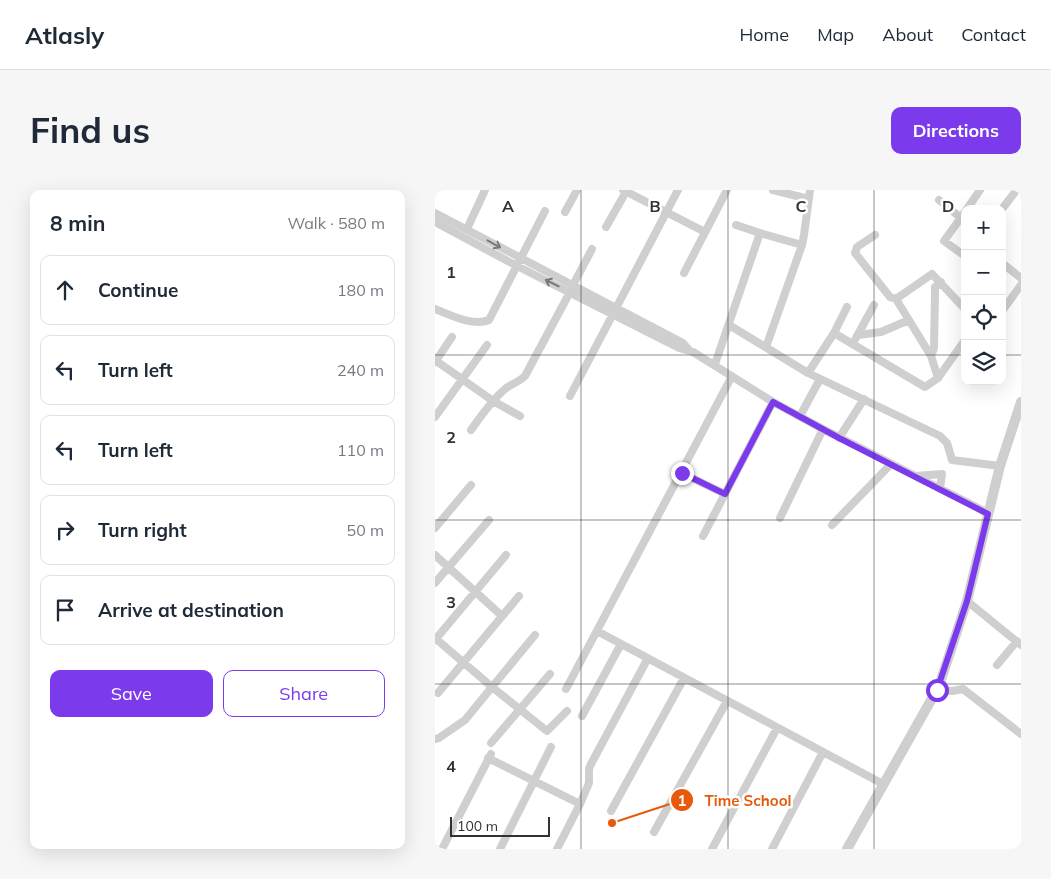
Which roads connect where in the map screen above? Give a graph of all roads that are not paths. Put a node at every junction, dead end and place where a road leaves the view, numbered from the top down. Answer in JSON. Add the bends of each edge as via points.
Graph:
{"nodes":[{"id":1,"x":485,"y":190,"type":"edge"},
{"id":2,"x":577,"y":190,"type":"edge"},
{"id":3,"x":625,"y":190,"type":"edge"},
{"id":4,"x":678,"y":190,"type":"edge"},
{"id":5,"x":727,"y":190,"type":"edge"},
{"id":6,"x":773,"y":190,"type":"edge"},
{"id":7,"x":810,"y":190,"type":"edge"},
{"id":8,"x":978,"y":191,"type":"edge"},
{"id":9,"x":1015,"y":192,"type":"dead end"},
{"id":10,"x":809,"y":199,"type":"junction"},
{"id":11,"x":939,"y":200,"type":"dead end"},
{"id":12,"x":969,"y":205,"type":"edge"},
{"id":13,"x":1006,"y":205,"type":"edge"},
{"id":14,"x":961,"y":211,"type":"edge"},
{"id":15,"x":545,"y":212,"type":"dead end"},
{"id":16,"x":565,"y":212,"type":"dead end"},
{"id":17,"x":435,"y":213,"type":"edge"},
{"id":18,"x":666,"y":213,"type":"junction"},
{"id":19,"x":961,"y":217,"type":"edge"},
{"id":20,"x":435,"y":222,"type":"edge"},
{"id":21,"x":736,"y":225,"type":"dead end"},
{"id":22,"x":606,"y":227,"type":"dead end"},
{"id":23,"x":467,"y":229,"type":"junction"},
{"id":24,"x":705,"y":232,"type":"junction"},
{"id":25,"x":760,"y":233,"type":"junction"},
{"id":26,"x":875,"y":235,"type":"dead end"},
{"id":27,"x":802,"y":245,"type":"junction"},
{"id":28,"x":592,"y":249,"type":"dead end"},
{"id":29,"x":961,"y":253,"type":"edge"},
{"id":30,"x":519,"y":262,"type":"junction"},
{"id":31,"x":1006,"y":266,"type":"edge"},
{"id":32,"x":684,"y":273,"type":"dead end"},
{"id":33,"x":1021,"y":278,"type":"edge"},
{"id":34,"x":941,"y":282,"type":"junction"},
{"id":35,"x":1021,"y":285,"type":"edge"},
{"id":36,"x":572,"y":289,"type":"junction"},
{"id":37,"x":896,"y":299,"type":"junction"},
{"id":38,"x":961,"y":304,"type":"edge"},
{"id":39,"x":1006,"y":304,"type":"edge"},
{"id":40,"x":874,"y":305,"type":"dead end"},
{"id":41,"x":847,"y":307,"type":"dead end"},
{"id":42,"x":435,"y":310,"type":"edge"},
{"id":43,"x":614,"y":311,"type":"junction"},
{"id":44,"x":909,"y":320,"type":"junction"},
{"id":45,"x":729,"y":325,"type":"junction"},
{"id":46,"x":834,"y":333,"type":"junction"},
{"id":47,"x":858,"y":335,"type":"junction"},
{"id":48,"x":452,"y":337,"type":"dead end"},
{"id":49,"x":853,"y":344,"type":"junction"},
{"id":50,"x":487,"y":345,"type":"dead end"},
{"id":51,"x":961,"y":345,"type":"edge"},
{"id":52,"x":766,"y":346,"type":"junction"},
{"id":53,"x":931,"y":356,"type":"junction"},
{"id":54,"x":435,"y":361,"type":"edge"},
{"id":55,"x":715,"y":364,"type":"junction"},
{"id":56,"x":808,"y":373,"type":"junction"},
{"id":57,"x":733,"y":376,"type":"junction"},
{"id":58,"x":820,"y":378,"type":"junction"},
{"id":59,"x":937,"y":378,"type":"junction"},
{"id":60,"x":463,"y":380,"type":"junction"},
{"id":61,"x":570,"y":396,"type":"dead end"},
{"id":62,"x":864,"y":399,"type":"junction"},
{"id":63,"x":493,"y":400,"type":"junction"},
{"id":64,"x":773,"y":402,"type":"junction"},
{"id":65,"x":1021,"y":402,"type":"edge"},
{"id":66,"x":520,"y":416,"type":"dead end"},
{"id":67,"x":800,"y":416,"type":"junction"},
{"id":68,"x":435,"y":417,"type":"edge"},
{"id":69,"x":823,"y":429,"type":"junction"},
{"id":70,"x":471,"y":430,"type":"dead end"},
{"id":71,"x":839,"y":438,"type":"junction"},
{"id":72,"x":952,"y":460,"type":"junction"},
{"id":73,"x":891,"y":464,"type":"junction"},
{"id":74,"x":1000,"y":466,"type":"junction"},
{"id":75,"x":682,"y":473,"type":"junction"},
{"id":76,"x":942,"y":474,"type":"junction"},
{"id":77,"x":915,"y":476,"type":"junction"},
{"id":78,"x":471,"y":485,"type":"dead end"},
{"id":79,"x":940,"y":489,"type":"junction"},
{"id":80,"x":725,"y":494,"type":"junction"},
{"id":81,"x":988,"y":514,"type":"junction"},
{"id":82,"x":780,"y":518,"type":"dead end"},
{"id":83,"x":489,"y":520,"type":"dead end"},
{"id":84,"x":832,"y":525,"type":"dead end"},
{"id":85,"x":435,"y":528,"type":"edge"},
{"id":86,"x":703,"y":536,"type":"dead end"},
{"id":87,"x":435,"y":555,"type":"edge"},
{"id":88,"x":506,"y":555,"type":"dead end"},
{"id":89,"x":449,"y":567,"type":"junction"},
{"id":90,"x":435,"y":583,"type":"edge"},
{"id":91,"x":476,"y":591,"type":"junction"},
{"id":92,"x":519,"y":596,"type":"dead end"},
{"id":93,"x":967,"y":601,"type":"junction"},
{"id":94,"x":502,"y":616,"type":"junction"},
{"id":95,"x":597,"y":631,"type":"junction"},
{"id":96,"x":535,"y":635,"type":"dead end"},
{"id":97,"x":435,"y":639,"type":"edge"},
{"id":98,"x":1019,"y":643,"type":"edge"},
{"id":99,"x":621,"y":644,"type":"junction"},
{"id":100,"x":648,"y":658,"type":"junction"},
{"id":101,"x":464,"y":662,"type":"junction"},
{"id":102,"x":997,"y":666,"type":"dead end"},
{"id":103,"x":550,"y":674,"type":"dead end"},
{"id":104,"x":683,"y":678,"type":"junction"},
{"id":105,"x":492,"y":687,"type":"junction"},
{"id":106,"x":565,"y":688,"type":"dead end"},
{"id":107,"x":937,"y":690,"type":"junction"},
{"id":108,"x":438,"y":693,"type":"dead end"},
{"id":109,"x":727,"y":701,"type":"junction"},
{"id":110,"x":520,"y":709,"type":"junction"},
{"id":111,"x":567,"y":711,"type":"dead end"},
{"id":112,"x":582,"y":716,"type":"dead end"},
{"id":113,"x":777,"y":728,"type":"junction"},
{"id":114,"x":1021,"y":734,"type":"edge"},
{"id":115,"x":437,"y":738,"type":"edge"},
{"id":116,"x":491,"y":743,"type":"dead end"},
{"id":117,"x":435,"y":746,"type":"edge"},
{"id":118,"x":551,"y":747,"type":"dead end"},
{"id":119,"x":823,"y":752,"type":"junction"},
{"id":120,"x":534,"y":780,"type":"junction"},
{"id":121,"x":883,"y":784,"type":"junction"},
{"id":122,"x":580,"y":804,"type":"junction"},
{"id":123,"x":611,"y":811,"type":"dead end"},
{"id":124,"x":654,"y":832,"type":"dead end"},
{"id":125,"x":435,"y":843,"type":"edge"},
{"id":126,"x":442,"y":848,"type":"edge"},
{"id":127,"x":500,"y":849,"type":"edge"},
{"id":128,"x":557,"y":849,"type":"edge"},
{"id":129,"x":712,"y":849,"type":"edge"},
{"id":130,"x":772,"y":849,"type":"edge"},
{"id":131,"x":847,"y":849,"type":"edge"}],
"edges":[{"from":1,"to":23,"type":"street"},
{"from":2,"to":16,"type":"street"},
{"from":3,"to":18,"type":"street"},
{"from":3,"to":22,"type":"street"},
{"from":4,"to":18,"type":"street"},
{"from":5,"to":24,"type":"street"},
{"from":6,"to":10,"type":"street"},
{"from":7,"to":10,"type":"street"},
{"from":8,"to":12,"type":"street"},
{"from":9,"to":13,"type":"street"},
{"from":10,"to":27,"type":"street"},
{"from":11,"to":14,"type":"street"},
{"from":15,"to":30,"type":"street"},
{"from":17,"to":23,"type":"street"},
{"from":18,"to":24,"type":"street"},
{"from":18,"to":43,"type":"street"},
{"from":19,"to":29,"type":"street","via":[[944,241]]},
{"from":20,"to":30,"type":"street"},
{"from":21,"to":25,"type":"street"},
{"from":23,"to":30,"type":"street","one_way":true},
{"from":24,"to":32,"type":"street"},
{"from":25,"to":27,"type":"street"},
{"from":25,"to":45,"type":"street"},
{"from":26,"to":37,"type":"street","via":[[857,247],[855,253],[890,297]]},
{"from":27,"to":52,"type":"street"},
{"from":28,"to":36,"type":"street"},
{"from":30,"to":36,"type":"street"},
{"from":30,"to":42,"type":"street","via":[[489,320],[475,322]]},
{"from":31,"to":33,"type":"street"},
{"from":34,"to":37,"type":"street","via":[[930,274]]},
{"from":34,"to":38,"type":"street"},
{"from":34,"to":53,"type":"street","via":[[935,287],[934,348]]},
{"from":35,"to":39,"type":"street"},
{"from":36,"to":43,"type":"street"},
{"from":36,"to":63,"type":"street","via":[[525,376]]},
{"from":37,"to":44,"type":"street"},
{"from":40,"to":47,"type":"street"},
{"from":41,"to":46,"type":"street"},
{"from":43,"to":55,"type":"street","via":[[683,343],[689,350]]},
{"from":43,"to":61,"type":"street"},
{"from":44,"to":47,"type":"street","via":[[881,332]]},
{"from":44,"to":53,"type":"street"},
{"from":45,"to":52,"type":"street"},
{"from":45,"to":55,"type":"street"},
{"from":46,"to":49,"type":"street"},
{"from":46,"to":56,"type":"street"},
{"from":47,"to":49,"type":"street"},
{"from":48,"to":54,"type":"street"},
{"from":49,"to":59,"type":"street","via":[[922,387],[927,387]]},
{"from":50,"to":60,"type":"street"},
{"from":51,"to":59,"type":"street"},
{"from":52,"to":56,"type":"street"},
{"from":53,"to":59,"type":"street"},
{"from":54,"to":60,"type":"street"},
{"from":55,"to":57,"type":"street"},
{"from":56,"to":58,"type":"street"},
{"from":57,"to":64,"type":"street"},
{"from":57,"to":75,"type":"street"},
{"from":58,"to":62,"type":"street"},
{"from":58,"to":67,"type":"street"},
{"from":60,"to":63,"type":"street"},
{"from":60,"to":68,"type":"street"},
{"from":62,"to":71,"type":"street"},
{"from":62,"to":72,"type":"street","via":[[940,436],[947,443]]},
{"from":63,"to":66,"type":"street"},
{"from":63,"to":70,"type":"street"},
{"from":64,"to":67,"type":"street"},
{"from":64,"to":80,"type":"street"},
{"from":65,"to":74,"type":"street"},
{"from":67,"to":69,"type":"street"},
{"from":69,"to":71,"type":"street"},
{"from":69,"to":82,"type":"street"},
{"from":71,"to":73,"type":"street"},
{"from":72,"to":74,"type":"street"},
{"from":72,"to":76,"type":"street"},
{"from":73,"to":77,"type":"street"},
{"from":73,"to":84,"type":"street"},
{"from":74,"to":81,"type":"street"},
{"from":75,"to":80,"type":"street"},
{"from":75,"to":95,"type":"street"},
{"from":76,"to":77,"type":"street"},
{"from":76,"to":79,"type":"street"},
{"from":77,"to":79,"type":"street"},
{"from":78,"to":85,"type":"street"},
{"from":79,"to":81,"type":"street"},
{"from":80,"to":86,"type":"street"},
{"from":81,"to":93,"type":"street"},
{"from":83,"to":89,"type":"street"},
{"from":87,"to":89,"type":"street"},
{"from":88,"to":91,"type":"street"},
{"from":89,"to":90,"type":"street"},
{"from":89,"to":91,"type":"street"},
{"from":91,"to":94,"type":"street"},
{"from":91,"to":97,"type":"street"},
{"from":92,"to":94,"type":"street"},
{"from":93,"to":98,"type":"street"},
{"from":93,"to":107,"type":"street"},
{"from":94,"to":101,"type":"street"},
{"from":95,"to":99,"type":"street"},
{"from":95,"to":106,"type":"street"},
{"from":96,"to":105,"type":"street"},
{"from":97,"to":101,"type":"street"},
{"from":98,"to":102,"type":"street"},
{"from":99,"to":100,"type":"street"},
{"from":99,"to":112,"type":"street"},
{"from":100,"to":104,"type":"street"},
{"from":100,"to":122,"type":"street","via":[[589,770],[589,783]]},
{"from":101,"to":105,"type":"street"},
{"from":101,"to":108,"type":"street"},
{"from":103,"to":110,"type":"street"},
{"from":104,"to":109,"type":"street"},
{"from":104,"to":123,"type":"street"},
{"from":105,"to":110,"type":"street"},
{"from":105,"to":115,"type":"street","via":[[465,720]]},
{"from":107,"to":114,"type":"street","via":[[963,689]]},
{"from":107,"to":121,"type":"street"},
{"from":109,"to":113,"type":"street"},
{"from":109,"to":124,"type":"street"},
{"from":110,"to":111,"type":"street","via":[[547,731]]},
{"from":110,"to":116,"type":"street"},
{"from":113,"to":119,"type":"street"},
{"from":113,"to":129,"type":"street"},
{"from":115,"to":117,"type":"street"},
{"from":118,"to":120,"type":"street"},
{"from":119,"to":121,"type":"street"},
{"from":119,"to":130,"type":"street"},
{"from":120,"to":122,"type":"street"},
{"from":120,"to":126,"type":"street","via":[[489,756]]},
{"from":120,"to":127,"type":"street"},
{"from":121,"to":131,"type":"street"},
{"from":122,"to":128,"type":"street"},
{"from":125,"to":126,"type":"street"}]}
